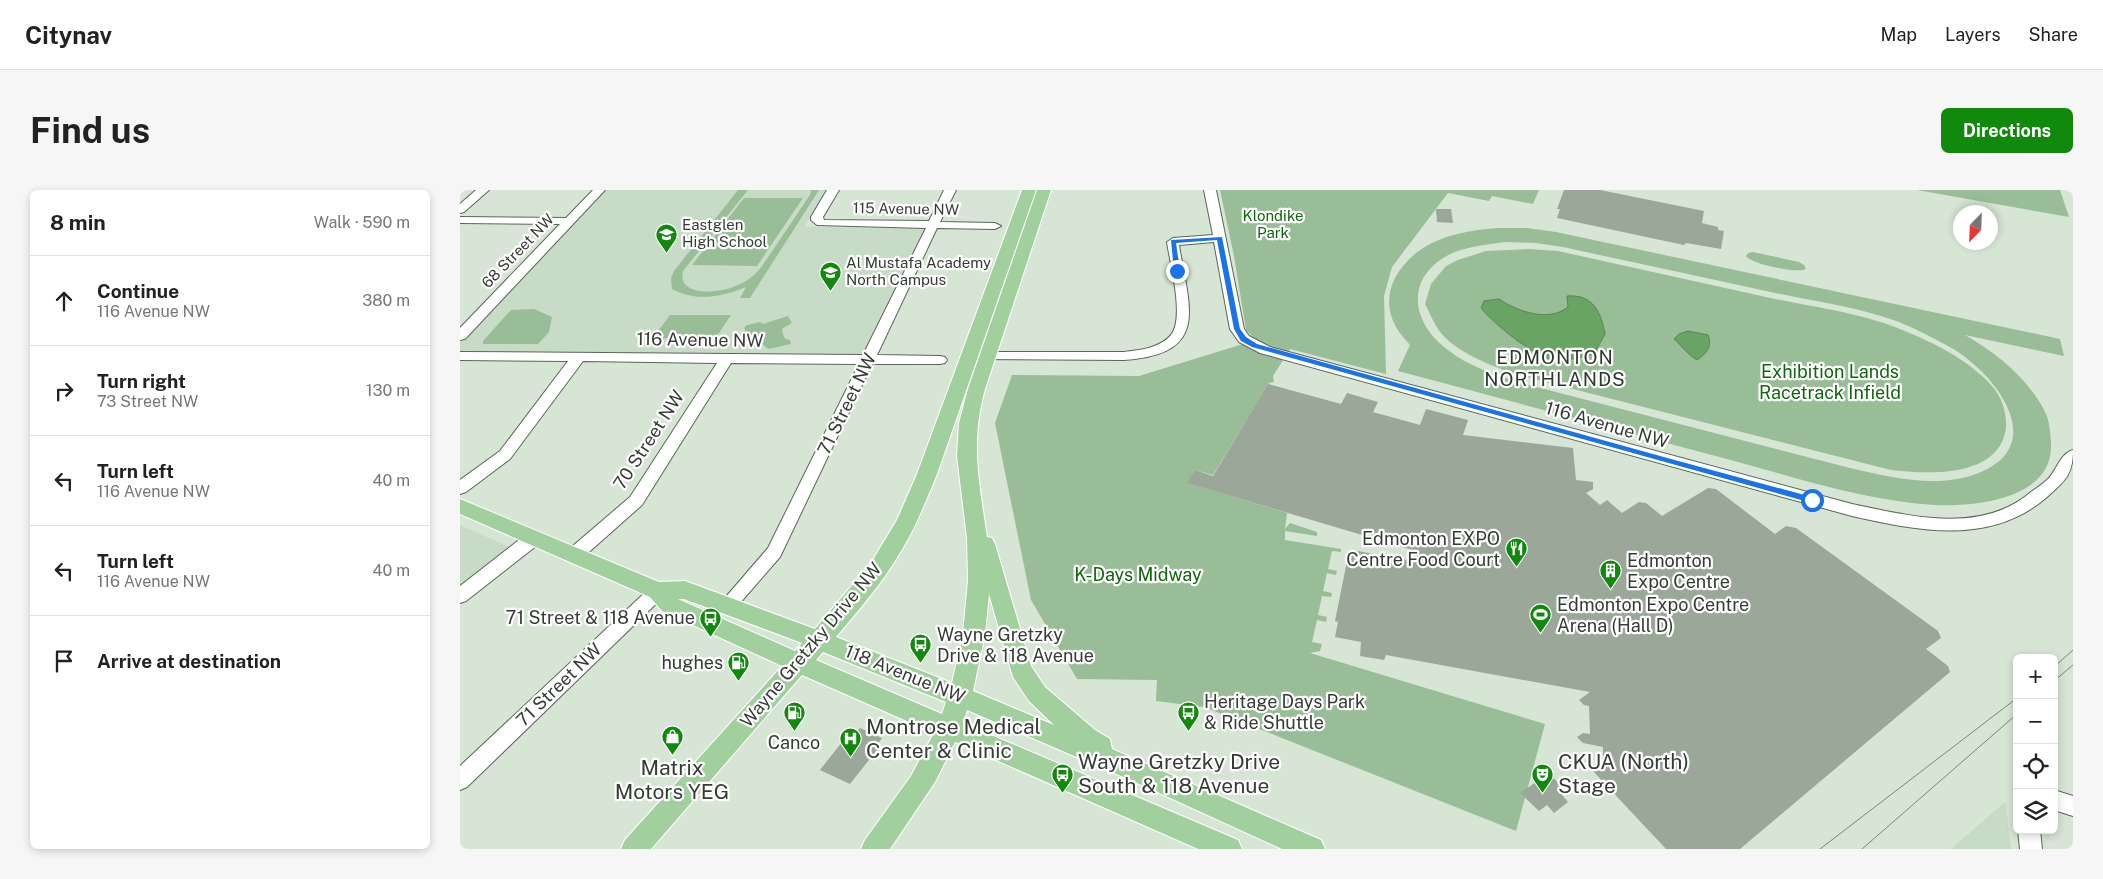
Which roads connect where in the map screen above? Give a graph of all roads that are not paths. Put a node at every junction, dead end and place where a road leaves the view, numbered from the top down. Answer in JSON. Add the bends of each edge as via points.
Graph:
{"nodes":[{"id":1,"x":483,"y":190,"type":"edge"},
{"id":2,"x":599,"y":190,"type":"edge"},
{"id":3,"x":833,"y":190,"type":"edge"},
{"id":4,"x":950,"y":190,"type":"edge"},
{"id":5,"x":1029,"y":190,"type":"edge"},
{"id":6,"x":1044,"y":190,"type":"edge"},
{"id":7,"x":1210,"y":190,"type":"edge"},
{"id":8,"x":460,"y":210,"type":"edge"},
{"id":9,"x":460,"y":220,"type":"edge"},
{"id":10,"x":569,"y":221,"type":"junction"},
{"id":11,"x":933,"y":225,"type":"junction"},
{"id":12,"x":995,"y":226,"type":"dead end"},
{"id":13,"x":1220,"y":238,"type":"junction"},
{"id":14,"x":460,"y":336,"type":"edge"},
{"id":15,"x":460,"y":356,"type":"edge"},
{"id":16,"x":978,"y":356,"type":"junction"},
{"id":17,"x":580,"y":357,"type":"junction"},
{"id":18,"x":726,"y":359,"type":"junction"},
{"id":19,"x":940,"y":360,"type":"dead end"},
{"id":20,"x":868,"y":361,"type":"junction"},
{"id":21,"x":2073,"y":455,"type":"edge"},
{"id":22,"x":460,"y":488,"type":"edge"},
{"id":23,"x":972,"y":504,"type":"junction"},
{"id":24,"x":460,"y":506,"type":"edge"},
{"id":25,"x":534,"y":538,"type":"junction"},
{"id":26,"x":574,"y":555,"type":"junction"},
{"id":27,"x":658,"y":591,"type":"junction"},
{"id":28,"x":460,"y":596,"type":"edge"},
{"id":29,"x":727,"y":606,"type":"junction"},
{"id":30,"x":819,"y":640,"type":"junction"},
{"id":31,"x":798,"y":663,"type":"junction"},
{"id":32,"x":959,"y":696,"type":"junction"},
{"id":33,"x":948,"y":729,"type":"junction"},
{"id":34,"x":1153,"y":778,"type":"junction"},
{"id":35,"x":460,"y":780,"type":"edge"},
{"id":36,"x":2058,"y":801,"type":"edge"},
{"id":37,"x":2073,"y":806,"type":"edge"},
{"id":38,"x":2029,"y":834,"type":"edge"},
{"id":39,"x":634,"y":849,"type":"edge"},
{"id":40,"x":874,"y":849,"type":"edge"},
{"id":41,"x":1229,"y":849,"type":"edge"},
{"id":42,"x":1312,"y":849,"type":"edge"},
{"id":43,"x":2031,"y":849,"type":"edge"}],
"edges":[{"from":1,"to":8,"type":"street"},
{"from":2,"to":10,"type":"street","name":"68 Street NW"},
{"from":3,"to":11,"type":"street","name":"115 Avenue NW","via":[[816,216],[821,223]]},
{"from":4,"to":11,"type":"street","name":"71 Street NW"},
{"from":5,"to":16,"type":"main road","name":"Wayne Gretzky Drive NW"},
{"from":6,"to":16,"type":"main road","name":"Wayne Gretzky Drive NW"},
{"from":7,"to":13,"type":"street"},
{"from":9,"to":10,"type":"street"},
{"from":10,"to":14,"type":"street","name":"68 Street NW"},
{"from":11,"to":12,"type":"street","name":"115 Avenue NW"},
{"from":11,"to":20,"type":"street","name":"71 Street NW"},
{"from":13,"to":16,"type":"street","via":[[1173,242],[1183,322],[1178,336],[1162,347],[1136,355]]},
{"from":13,"to":21,"type":"street","name":"116 Avenue NW","via":[[1237,329],[1244,339],[1265,350],[1852,510],[1938,526],[1992,521],[2009,516],[2052,484]]},
{"from":15,"to":17,"type":"street","name":"116 Avenue NW"},
{"from":16,"to":23,"type":"main road","name":"Wayne Gretzky Drive NW","via":[[968,424],[966,466]]},
{"from":16,"to":30,"type":"main road","name":"Wayne Gretzky Drive NW","via":[[904,526],[880,566]]},
{"from":17,"to":18,"type":"street","name":"116 Avenue NW"},
{"from":17,"to":22,"type":"street","via":[[505,455]]},
{"from":18,"to":20,"type":"street","name":"116 Avenue NW"},
{"from":18,"to":26,"type":"street","name":"70 Street NW","via":[[636,501]]},
{"from":19,"to":20,"type":"street","name":"116 Avenue NW"},
{"from":20,"to":29,"type":"street","name":"71 Street NW","via":[[774,552]]},
{"from":23,"to":32,"type":"main road","name":"Wayne Gretzky Drive NW","via":[[978,552],[977,615]]},
{"from":23,"to":34,"type":"main road","via":[[1021,670],[1037,694],[1086,738]]},
{"from":24,"to":25,"type":"main road","name":"118 Avenue NW"},
{"from":25,"to":26,"type":"main road","name":"118 Avenue NW"},
{"from":25,"to":28,"type":"street"},
{"from":26,"to":27,"type":"main road","name":"118 Avenue NW"},
{"from":27,"to":29,"type":"main road","name":"118 Avenue NW","via":[[685,590]]},
{"from":27,"to":31,"type":"main road","name":"118 Avenue NW","via":[[670,605]]},
{"from":27,"to":35,"type":"street","name":"71 Street NW"},
{"from":29,"to":30,"type":"main road","name":"118 Avenue NW"},
{"from":30,"to":31,"type":"main road","name":"Wayne Gretzky Drive NW"},
{"from":30,"to":32,"type":"main road","name":"118 Avenue NW"},
{"from":31,"to":33,"type":"main road","name":"118 Avenue NW"},
{"from":31,"to":39,"type":"main road","name":"Wayne Gretzky Drive NW"},
{"from":32,"to":33,"type":"main road","name":"Wayne Gretzky Drive NW"},
{"from":32,"to":34,"type":"main road","name":"118 Avenue NW"},
{"from":33,"to":40,"type":"main road","name":"Wayne Gretzky Drive NW","via":[[933,762]]},
{"from":33,"to":41,"type":"main road","name":"118 Avenue NW"},
{"from":34,"to":42,"type":"main road","name":"118 Avenue NW"},
{"from":36,"to":37,"type":"street"},
{"from":38,"to":43,"type":"street"}]}
